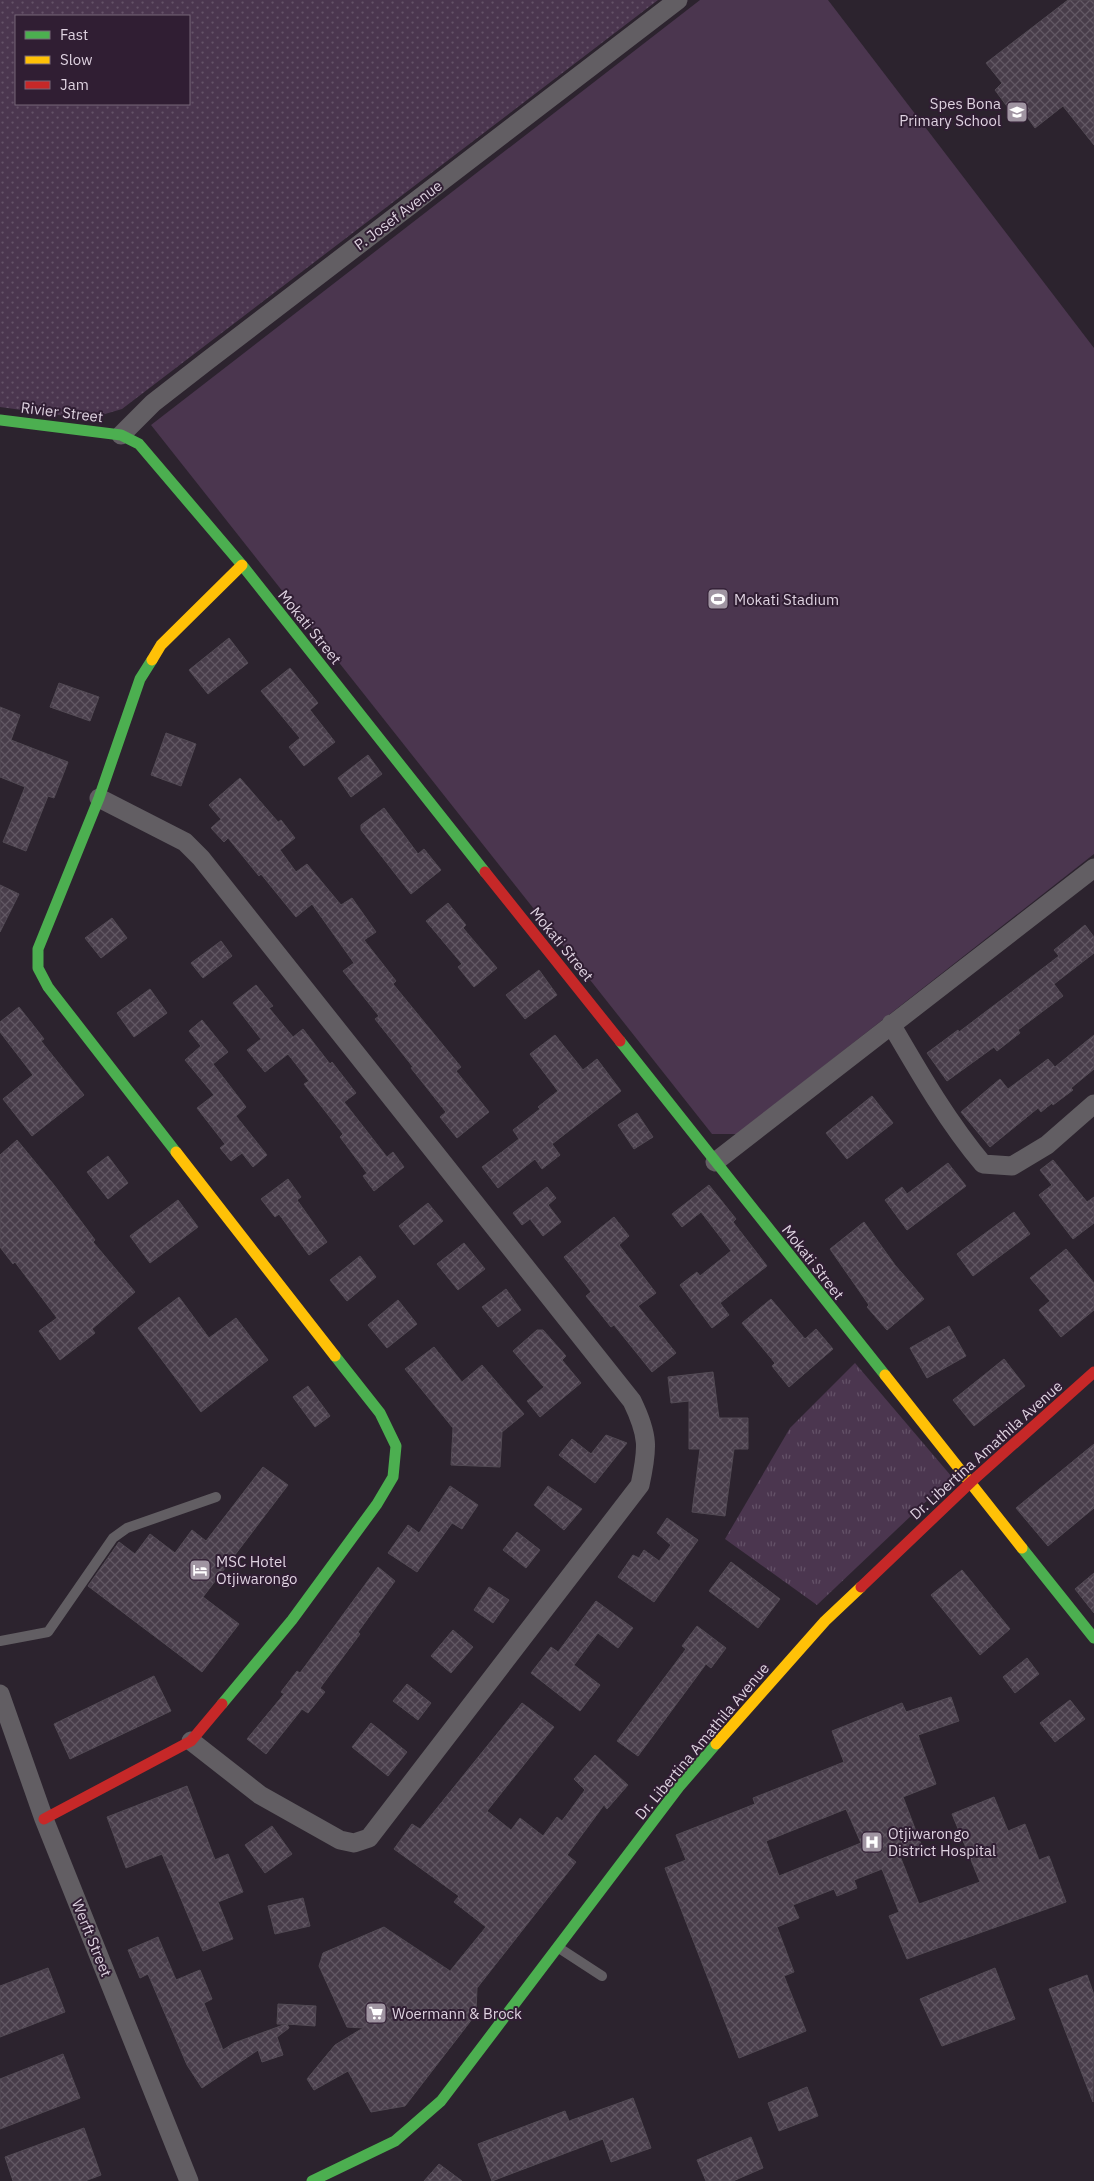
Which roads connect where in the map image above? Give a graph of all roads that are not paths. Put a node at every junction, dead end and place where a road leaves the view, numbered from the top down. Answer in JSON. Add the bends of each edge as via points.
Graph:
{"nodes":[{"id":1,"x":678,"y":0,"type":"edge"},
{"id":2,"x":0,"y":420,"type":"edge"},
{"id":3,"x":121,"y":435,"type":"junction"},
{"id":4,"x":242,"y":565,"type":"junction"},
{"id":5,"x":99,"y":798,"type":"junction"},
{"id":6,"x":1094,"y":868,"type":"edge"},
{"id":7,"x":891,"y":1024,"type":"junction"},
{"id":8,"x":1094,"y":1104,"type":"edge"},
{"id":9,"x":715,"y":1162,"type":"junction"},
{"id":10,"x":1094,"y":1372,"type":"edge"},
{"id":11,"x":971,"y":1482,"type":"junction"},
{"id":12,"x":216,"y":1497,"type":"dead end"},
{"id":13,"x":1094,"y":1638,"type":"edge"},
{"id":14,"x":0,"y":1641,"type":"edge"},
{"id":15,"x":0,"y":1694,"type":"edge"},
{"id":16,"x":191,"y":1741,"type":"junction"},
{"id":17,"x":44,"y":1819,"type":"junction"},
{"id":18,"x":558,"y":1948,"type":"junction"},
{"id":19,"x":602,"y":1976,"type":"dead end"},
{"id":20,"x":189,"y":2181,"type":"edge"},
{"id":21,"x":312,"y":2181,"type":"edge"}],
"edges":[{"from":1,"to":3,"type":"street","name":"P. Josef Avenue","via":[[153,403]]},
{"from":2,"to":3,"type":"street","name":"Rivier Street"},
{"from":3,"to":4,"type":"street","name":"Mokati Street","via":[[139,444]]},
{"from":4,"to":5,"type":"street","via":[[161,645],[140,679]]},
{"from":4,"to":9,"type":"street","name":"Mokati Street"},
{"from":5,"to":16,"type":"street","via":[[38,949],[38,968],[48,987],[380,1413],[396,1446],[393,1477],[377,1504],[292,1620]]},
{"from":5,"to":16,"type":"street","via":[[185,842],[201,858],[632,1401],[644,1426],[647,1456],[640,1485],[369,1838],[354,1843],[340,1840],[260,1795]]},
{"from":6,"to":7,"type":"street"},
{"from":7,"to":8,"type":"street","via":[[925,1083],[983,1164],[1012,1166],[1048,1145]]},
{"from":7,"to":9,"type":"street"},
{"from":9,"to":11,"type":"street","name":"Mokati Street"},
{"from":10,"to":11,"type":"street","name":"Dr. Libertina Amathila Avenue"},
{"from":11,"to":13,"type":"street","name":"Mokati Street"},
{"from":11,"to":18,"type":"street","name":"Dr. Libertina Amathila Avenue","via":[[825,1621],[745,1709],[679,1787]]},
{"from":12,"to":14,"type":"lane","via":[[127,1528],[113,1538],[48,1632]]},
{"from":15,"to":17,"type":"street","name":"Werft Street"},
{"from":16,"to":17,"type":"street"},
{"from":17,"to":20,"type":"street","name":"Werft Street"},
{"from":18,"to":19,"type":"lane"},
{"from":18,"to":21,"type":"street","name":"Dr. Libertina Amathila Avenue","via":[[441,2101],[395,2141]]}]}
